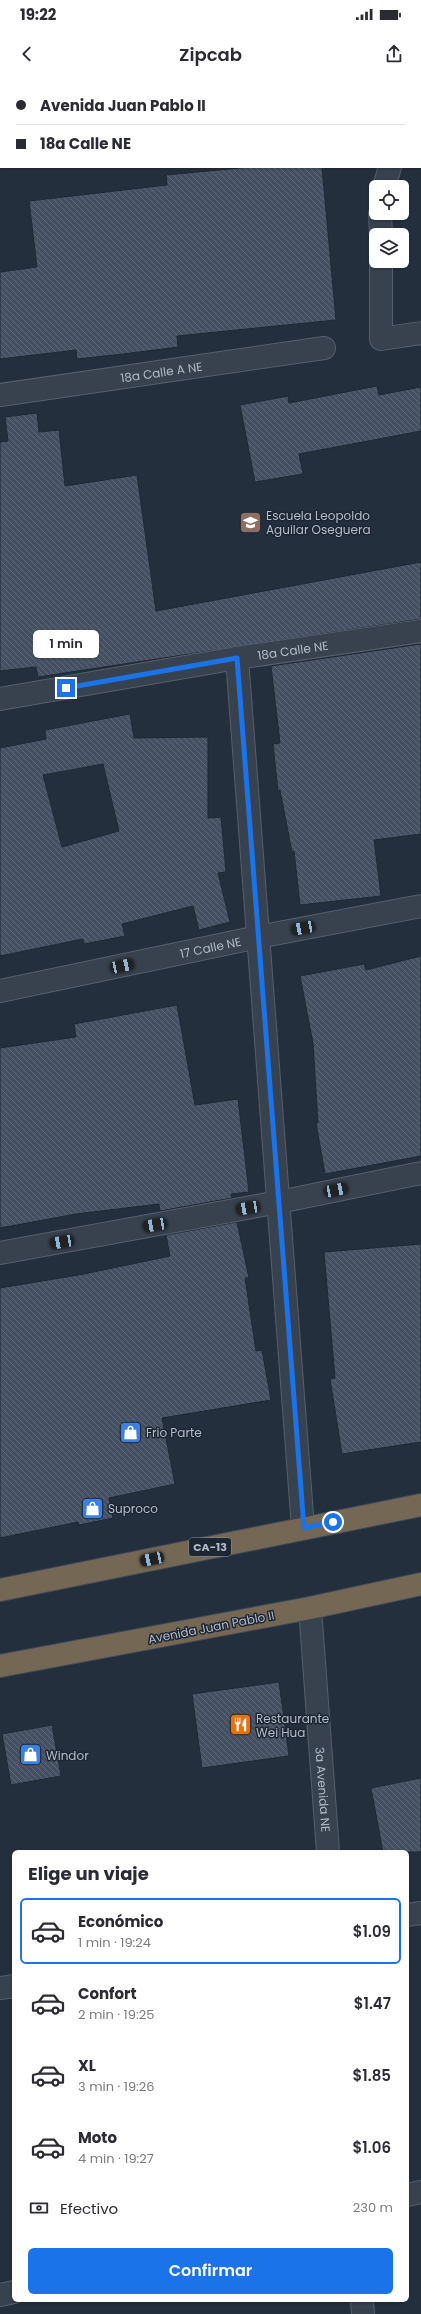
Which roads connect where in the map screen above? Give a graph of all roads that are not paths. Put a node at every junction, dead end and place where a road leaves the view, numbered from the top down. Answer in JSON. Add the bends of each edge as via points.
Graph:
{"nodes":[{"id":1,"x":390,"y":168,"type":"edge"},
{"id":2,"x":386,"y":180,"type":"edge"},
{"id":3,"x":381,"y":268,"type":"edge"},
{"id":4,"x":421,"y":333,"type":"edge"},
{"id":5,"x":324,"y":348,"type":"dead end"},
{"id":6,"x":0,"y":395,"type":"edge"},
{"id":7,"x":421,"y":631,"type":"edge"},
{"id":8,"x":237,"y":658,"type":"junction"},
{"id":9,"x":0,"y":699,"type":"edge"},
{"id":10,"x":421,"y":906,"type":"edge"},
{"id":11,"x":258,"y":937,"type":"junction"},
{"id":12,"x":0,"y":991,"type":"edge"},
{"id":13,"x":421,"y":1173,"type":"edge"},
{"id":14,"x":279,"y":1202,"type":"junction"},
{"id":15,"x":0,"y":1253,"type":"edge"},
{"id":16,"x":421,"y":1505,"type":"edge"},
{"id":17,"x":304,"y":1528,"type":"junction"},
{"id":18,"x":421,"y":1584,"type":"edge"},
{"id":19,"x":0,"y":1590,"type":"edge"},
{"id":20,"x":310,"y":1608,"type":"junction"},
{"id":21,"x":0,"y":1666,"type":"edge"},
{"id":22,"x":328,"y":1850,"type":"edge"},
{"id":23,"x":421,"y":1913,"type":"edge"},
{"id":24,"x":409,"y":1915,"type":"edge"},
{"id":25,"x":12,"y":1986,"type":"edge"},
{"id":26,"x":0,"y":1988,"type":"edge"},
{"id":27,"x":421,"y":2192,"type":"edge"},
{"id":28,"x":409,"y":2194,"type":"edge"},
{"id":29,"x":12,"y":2292,"type":"edge"},
{"id":30,"x":0,"y":2295,"type":"edge"},
{"id":31,"x":362,"y":2302,"type":"edge"},
{"id":32,"x":363,"y":2314,"type":"edge"}],
"edges":[{"from":1,"to":2,"type":"street"},
{"from":3,"to":4,"type":"street","via":[[381,339]]},
{"from":5,"to":6,"type":"street","name":"18a Calle A NE"},
{"from":7,"to":8,"type":"street","name":"18a Calle NE"},
{"from":8,"to":9,"type":"street","name":"18a Calle NE"},
{"from":8,"to":11,"type":"street"},
{"from":10,"to":11,"type":"street","name":"17 Calle NE"},
{"from":11,"to":12,"type":"street","name":"17 Calle NE"},
{"from":11,"to":14,"type":"street"},
{"from":13,"to":14,"type":"street"},
{"from":14,"to":15,"type":"street"},
{"from":14,"to":17,"type":"street"},
{"from":16,"to":17,"type":"highway","number":"CA-13"},
{"from":17,"to":19,"type":"highway","number":"CA-13"},
{"from":18,"to":20,"type":"highway","name":"Avenida Juan Pablo II"},
{"from":20,"to":21,"type":"highway","name":"Avenida Juan Pablo II"},
{"from":20,"to":22,"type":"street","name":"3a Avenida NE"},
{"from":23,"to":24,"type":"street"},
{"from":25,"to":26,"type":"street"},
{"from":27,"to":28,"type":"street"},
{"from":29,"to":30,"type":"street"},
{"from":31,"to":32,"type":"street"}]}
